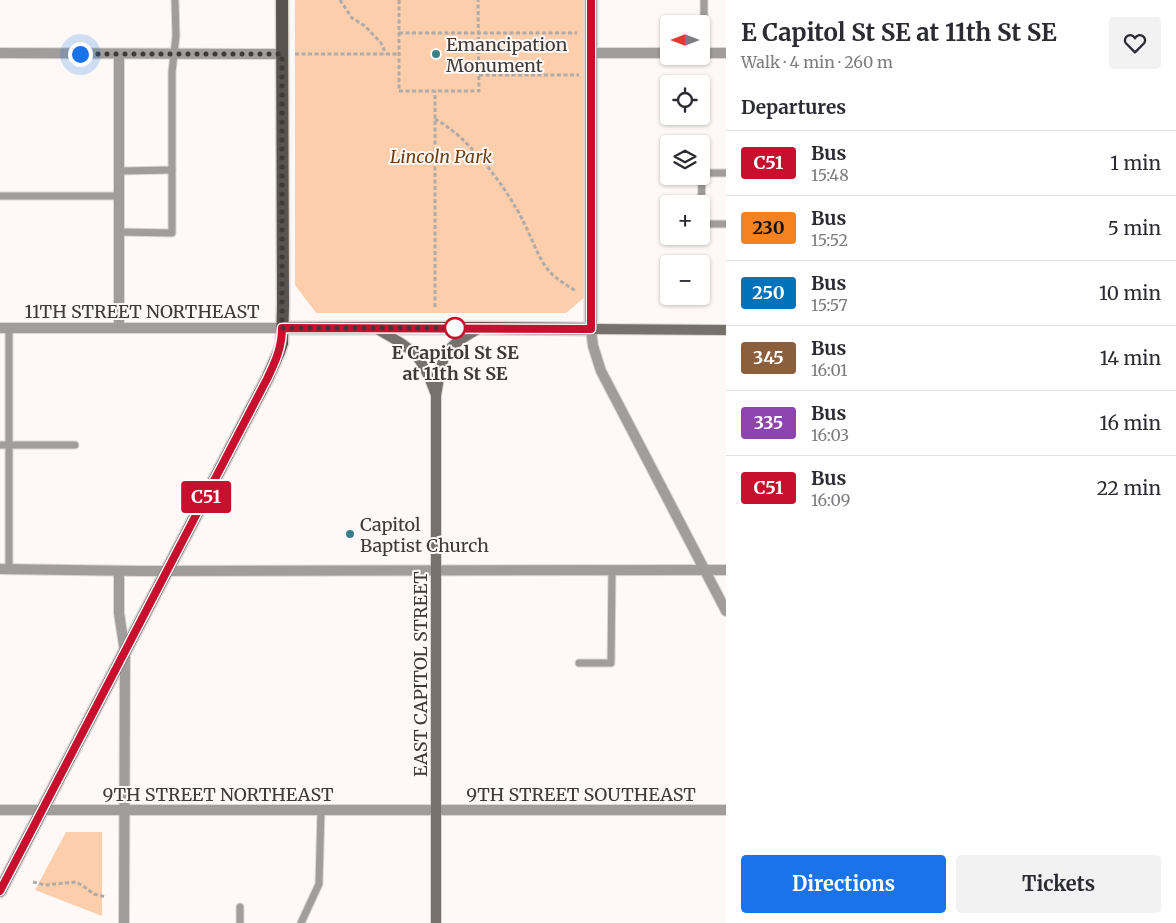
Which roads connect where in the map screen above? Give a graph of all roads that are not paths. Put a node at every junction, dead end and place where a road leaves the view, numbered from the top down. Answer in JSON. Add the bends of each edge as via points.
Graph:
{"nodes":[{"id":1,"x":175,"y":0,"type":"edge"},
{"id":2,"x":282,"y":0,"type":"edge"},
{"id":3,"x":591,"y":0,"type":"edge"},
{"id":4,"x":704,"y":0,"type":"edge"},
{"id":5,"x":704,"y":15,"type":"edge"},
{"id":6,"x":0,"y":53,"type":"edge"},
{"id":7,"x":591,"y":53,"type":"junction"},
{"id":8,"x":660,"y":53,"type":"edge"},
{"id":9,"x":710,"y":53,"type":"edge"},
{"id":10,"x":726,"y":53,"type":"edge"},
{"id":11,"x":119,"y":54,"type":"junction"},
{"id":12,"x":174,"y":54,"type":"junction"},
{"id":13,"x":282,"y":54,"type":"junction"},
{"id":14,"x":172,"y":170,"type":"junction"},
{"id":15,"x":119,"y":171,"type":"junction"},
{"id":16,"x":726,"y":174,"type":"edge"},
{"id":17,"x":0,"y":196,"type":"edge"},
{"id":18,"x":119,"y":196,"type":"junction"},
{"id":19,"x":726,"y":224,"type":"edge"},
{"id":20,"x":119,"y":232,"type":"junction"},
{"id":21,"x":4,"y":328,"type":"edge"},
{"id":22,"x":119,"y":328,"type":"junction"},
{"id":23,"x":282,"y":328,"type":"junction"},
{"id":24,"x":481,"y":328,"type":"junction"},
{"id":25,"x":377,"y":329,"type":"junction"},
{"id":26,"x":591,"y":329,"type":"junction"},
{"id":27,"x":726,"y":330,"type":"edge"},
{"id":28,"x":436,"y":396,"type":"junction"},
{"id":29,"x":0,"y":445,"type":"edge"},
{"id":30,"x":10,"y":445,"type":"junction"},
{"id":31,"x":75,"y":445,"type":"dead end"},
{"id":32,"x":4,"y":569,"type":"edge"},
{"id":33,"x":612,"y":570,"type":"junction"},
{"id":34,"x":704,"y":570,"type":"junction"},
{"id":35,"x":726,"y":570,"type":"edge"},
{"id":36,"x":119,"y":571,"type":"junction"},
{"id":37,"x":167,"y":571,"type":"junction"},
{"id":38,"x":436,"y":571,"type":"junction"},
{"id":39,"x":726,"y":612,"type":"edge"},
{"id":40,"x":125,"y":652,"type":"junction"},
{"id":41,"x":579,"y":663,"type":"dead end"},
{"id":42,"x":0,"y":810,"type":"edge"},
{"id":43,"x":42,"y":810,"type":"junction"},
{"id":44,"x":124,"y":810,"type":"junction"},
{"id":45,"x":436,"y":810,"type":"junction"},
{"id":46,"x":726,"y":810,"type":"edge"},
{"id":47,"x":321,"y":811,"type":"junction"},
{"id":48,"x":0,"y":891,"type":"edge"},
{"id":49,"x":240,"y":907,"type":"dead end"},
{"id":50,"x":124,"y":923,"type":"edge"},
{"id":51,"x":240,"y":923,"type":"edge"},
{"id":52,"x":301,"y":923,"type":"edge"},
{"id":53,"x":436,"y":923,"type":"edge"}],
"edges":[{"from":1,"to":12,"type":"lane"},
{"from":2,"to":13,"type":"main road"},
{"from":3,"to":7,"type":"main road"},
{"from":4,"to":5,"type":"lane"},
{"from":6,"to":11,"type":"street"},
{"from":7,"to":8,"type":"street"},
{"from":7,"to":26,"type":"main road"},
{"from":9,"to":10,"type":"street"},
{"from":11,"to":12,"type":"street"},
{"from":11,"to":15,"type":"street"},
{"from":12,"to":13,"type":"street"},
{"from":12,"to":14,"type":"lane"},
{"from":13,"to":23,"type":"main road"},
{"from":14,"to":15,"type":"lane"},
{"from":14,"to":20,"type":"lane","via":[[172,233]]},
{"from":15,"to":18,"type":"street"},
{"from":16,"to":19,"type":"lane","via":[[702,173],[702,224]]},
{"from":17,"to":18,"type":"lane"},
{"from":18,"to":20,"type":"street"},
{"from":20,"to":22,"type":"street"},
{"from":21,"to":22,"type":"street","name":"11TH STREET NORTHEAST"},
{"from":21,"to":30,"type":"lane"},
{"from":22,"to":23,"type":"street","name":"11TH STREET NORTHEAST"},
{"from":23,"to":25,"type":"main road","name":"11TH STREET NORTHEAST"},
{"from":23,"to":37,"type":"main road","via":[[282,342],[267,379]]},
{"from":24,"to":25,"type":"main road","name":"11TH STREET NORTHEAST"},
{"from":24,"to":26,"type":"main road","name":"11TH STREET NORTHEAST"},
{"from":24,"to":28,"type":"main road","via":[[457,341],[445,355]]},
{"from":25,"to":28,"type":"main road","via":[[417,356]]},
{"from":26,"to":27,"type":"main road"},
{"from":26,"to":34,"type":"street","via":[[602,370]]},
{"from":28,"to":38,"type":"main road","name":"EAST CAPITOL STREET"},
{"from":29,"to":30,"type":"lane"},
{"from":30,"to":31,"type":"lane"},
{"from":30,"to":32,"type":"lane"},
{"from":32,"to":36,"type":"street"},
{"from":33,"to":34,"type":"street"},
{"from":33,"to":38,"type":"street"},
{"from":33,"to":41,"type":"lane","via":[[611,663]]},
{"from":34,"to":35,"type":"street"},
{"from":34,"to":39,"type":"street"},
{"from":36,"to":37,"type":"street"},
{"from":36,"to":40,"type":"street","via":[[119,613]]},
{"from":37,"to":38,"type":"street"},
{"from":37,"to":40,"type":"main road"},
{"from":38,"to":45,"type":"main road","name":"EAST CAPITOL STREET"},
{"from":40,"to":43,"type":"main road"},
{"from":40,"to":44,"type":"street"},
{"from":42,"to":43,"type":"street","name":"9TH STREET NORTHEAST"},
{"from":43,"to":44,"type":"street","name":"9TH STREET NORTHEAST"},
{"from":43,"to":48,"type":"main road"},
{"from":44,"to":47,"type":"street","name":"9TH STREET NORTHEAST"},
{"from":44,"to":50,"type":"street"},
{"from":45,"to":46,"type":"street","name":"9TH STREET SOUTHEAST"},
{"from":45,"to":47,"type":"street","name":"9TH STREET NORTHEAST"},
{"from":45,"to":53,"type":"main road","name":"EAST CAPITOL STREET"},
{"from":47,"to":52,"type":"lane","via":[[319,884]]},
{"from":49,"to":51,"type":"lane"}]}
